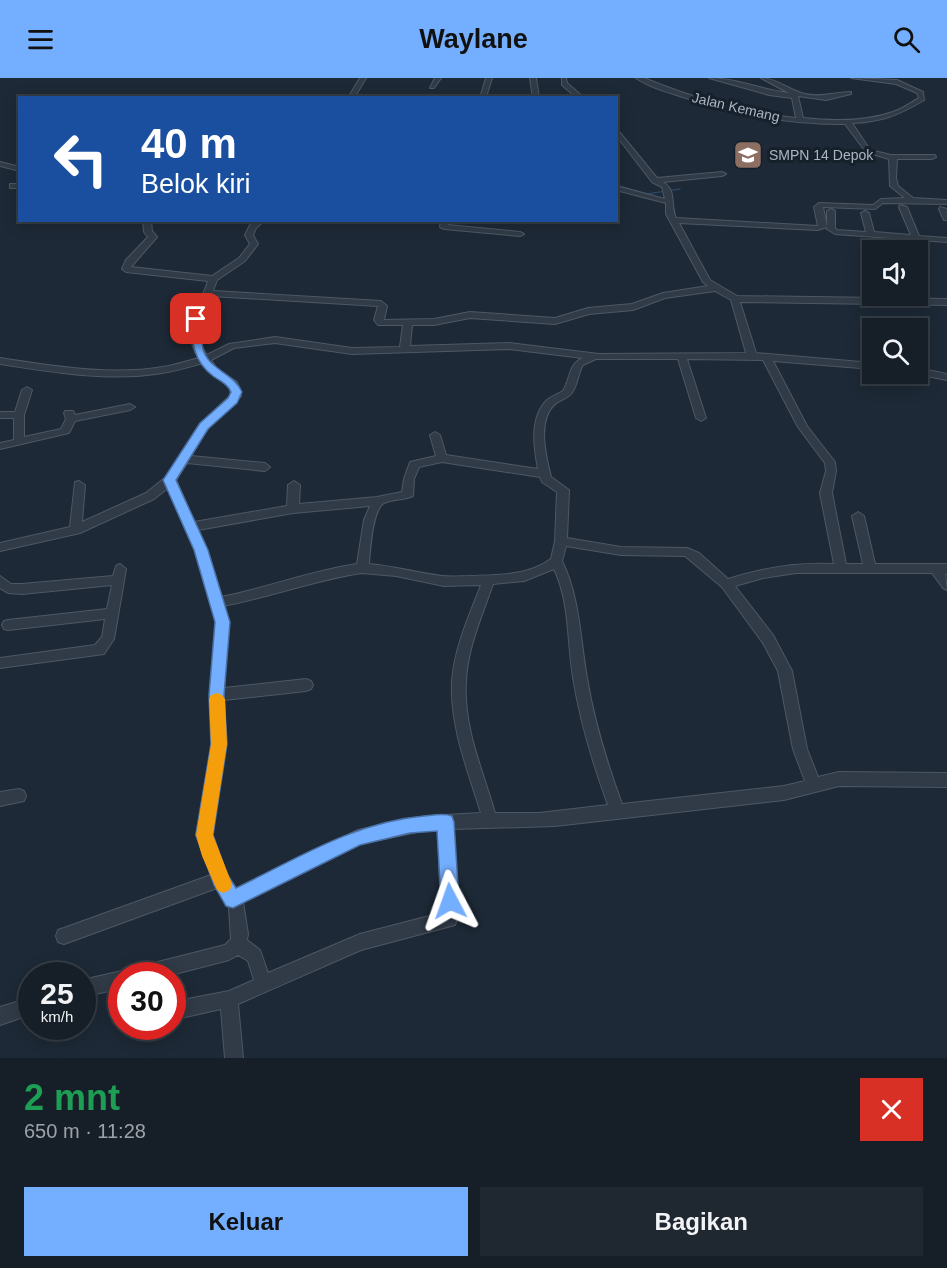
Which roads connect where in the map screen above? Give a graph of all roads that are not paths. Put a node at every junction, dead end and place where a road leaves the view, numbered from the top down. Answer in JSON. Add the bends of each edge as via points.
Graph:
{"nodes":[{"id":1,"x":363,"y":78,"type":"edge"},
{"id":2,"x":438,"y":78,"type":"edge"},
{"id":3,"x":489,"y":78,"type":"edge"},
{"id":4,"x":533,"y":78,"type":"edge"},
{"id":5,"x":639,"y":78,"type":"edge"},
{"id":6,"x":712,"y":78,"type":"edge"},
{"id":7,"x":764,"y":78,"type":"edge"},
{"id":8,"x":855,"y":78,"type":"edge"},
{"id":9,"x":564,"y":79,"type":"edge"},
{"id":10,"x":432,"y":87,"type":"dead end"},
{"id":11,"x":849,"y":93,"type":"dead end"},
{"id":12,"x":352,"y":96,"type":"edge"},
{"id":13,"x":483,"y":96,"type":"edge"},
{"id":14,"x":536,"y":96,"type":"edge"},
{"id":15,"x":579,"y":96,"type":"edge"},
{"id":16,"x":795,"y":96,"type":"junction"},
{"id":17,"x":800,"y":120,"type":"junction"},
{"id":18,"x":847,"y":121,"type":"junction"},
{"id":19,"x":618,"y":132,"type":"edge"},
{"id":20,"x":892,"y":157,"type":"junction"},
{"id":21,"x":932,"y":157,"type":"dead end"},
{"id":22,"x":0,"y":164,"type":"edge"},
{"id":23,"x":18,"y":168,"type":"edge"},
{"id":24,"x":722,"y":174,"type":"dead end"},
{"id":25,"x":655,"y":180,"type":"junction"},
{"id":26,"x":618,"y":188,"type":"edge"},
{"id":27,"x":667,"y":193,"type":"junction"},
{"id":28,"x":911,"y":200,"type":"junction"},
{"id":29,"x":945,"y":205,"type":"edge"},
{"id":30,"x":903,"y":207,"type":"dead end"},
{"id":31,"x":831,"y":211,"type":"dead end"},
{"id":32,"x":866,"y":213,"type":"dead end"},
{"id":33,"x":947,"y":218,"type":"edge"},
{"id":34,"x":674,"y":220,"type":"junction"},
{"id":35,"x":147,"y":222,"type":"edge"},
{"id":36,"x":259,"y":222,"type":"edge"},
{"id":37,"x":445,"y":222,"type":"edge"},
{"id":38,"x":481,"y":222,"type":"edge"},
{"id":39,"x":481,"y":231,"type":"junction"},
{"id":40,"x":520,"y":234,"type":"dead end"},
{"id":41,"x":871,"y":235,"type":"junction"},
{"id":42,"x":902,"y":237,"type":"junction"},
{"id":43,"x":916,"y":238,"type":"junction"},
{"id":44,"x":903,"y":240,"type":"edge"},
{"id":45,"x":947,"y":240,"type":"edge"},
{"id":46,"x":213,"y":279,"type":"junction"},
{"id":47,"x":715,"y":288,"type":"junction"},
{"id":48,"x":209,"y":293,"type":"junction"},
{"id":49,"x":735,"y":299,"type":"junction"},
{"id":50,"x":862,"y":300,"type":"edge"},
{"id":51,"x":928,"y":301,"type":"edge"},
{"id":52,"x":947,"y":302,"type":"edge"},
{"id":53,"x":408,"y":324,"type":"junction"},
{"id":54,"x":405,"y":348,"type":"junction"},
{"id":55,"x":681,"y":355,"type":"junction"},
{"id":56,"x":759,"y":356,"type":"junction"},
{"id":57,"x":599,"y":357,"type":"junction"},
{"id":58,"x":205,"y":359,"type":"junction"},
{"id":59,"x":0,"y":362,"type":"edge"},
{"id":60,"x":862,"y":365,"type":"edge"},
{"id":61,"x":928,"y":372,"type":"edge"},
{"id":62,"x":947,"y":377,"type":"edge"},
{"id":63,"x":27,"y":390,"type":"dead end"},
{"id":64,"x":130,"y":406,"type":"dead end"},
{"id":65,"x":0,"y":415,"type":"edge"},
{"id":66,"x":19,"y":415,"type":"junction"},
{"id":67,"x":701,"y":418,"type":"dead end"},
{"id":68,"x":435,"y":435,"type":"dead end"},
{"id":69,"x":19,"y":442,"type":"junction"},
{"id":70,"x":0,"y":446,"type":"edge"},
{"id":71,"x":442,"y":458,"type":"junction"},
{"id":72,"x":185,"y":459,"type":"junction"},
{"id":73,"x":266,"y":467,"type":"dead end"},
{"id":74,"x":545,"y":474,"type":"junction"},
{"id":75,"x":170,"y":480,"type":"junction"},
{"id":76,"x":79,"y":485,"type":"dead end"},
{"id":77,"x":294,"y":485,"type":"dead end"},
{"id":78,"x":378,"y":501,"type":"junction"},
{"id":79,"x":293,"y":509,"type":"junction"},
{"id":80,"x":858,"y":516,"type":"dead end"},
{"id":81,"x":190,"y":527,"type":"junction"},
{"id":82,"x":76,"y":530,"type":"junction"},
{"id":83,"x":561,"y":542,"type":"junction"},
{"id":84,"x":0,"y":547,"type":"edge"},
{"id":85,"x":556,"y":561,"type":"junction"},
{"id":86,"x":841,"y":567,"type":"junction"},
{"id":87,"x":362,"y":568,"type":"junction"},
{"id":88,"x":870,"y":569,"type":"junction"},
{"id":89,"x":942,"y":569,"type":"edge"},
{"id":90,"x":489,"y":580,"type":"junction"},
{"id":91,"x":0,"y":581,"type":"edge"},
{"id":92,"x":726,"y":584,"type":"junction"},
{"id":93,"x":947,"y":585,"type":"edge"},
{"id":94,"x":218,"y":602,"type":"junction"},
{"id":95,"x":114,"y":613,"type":"junction"},
{"id":96,"x":8,"y":625,"type":"dead end"},
{"id":97,"x":0,"y":663,"type":"edge"},
{"id":98,"x":306,"y":685,"type":"dead end"},
{"id":99,"x":217,"y":695,"type":"junction"},
{"id":100,"x":947,"y":780,"type":"edge"},
{"id":101,"x":814,"y":785,"type":"junction"},
{"id":102,"x":19,"y":796,"type":"dead end"},
{"id":103,"x":0,"y":799,"type":"edge"},
{"id":104,"x":617,"y":811,"type":"junction"},
{"id":105,"x":490,"y":820,"type":"junction"},
{"id":106,"x":446,"y":822,"type":"junction"},
{"id":107,"x":220,"y":879,"type":"junction"},
{"id":108,"x":233,"y":899,"type":"junction"},
{"id":109,"x":64,"y":936,"type":"dead end"},
{"id":110,"x":238,"y":944,"type":"junction"},
{"id":111,"x":186,"y":964,"type":"edge"},
{"id":112,"x":263,"y":982,"type":"junction"},
{"id":113,"x":229,"y":999,"type":"junction"},
{"id":114,"x":186,"y":1008,"type":"edge"},
{"id":115,"x":18,"y":1010,"type":"edge"},
{"id":116,"x":0,"y":1016,"type":"edge"},
{"id":117,"x":234,"y":1058,"type":"edge"}],
"edges":[{"from":1,"to":12,"type":"street"},
{"from":2,"to":10,"type":"street"},
{"from":3,"to":13,"type":"street"},
{"from":4,"to":14,"type":"street"},
{"from":5,"to":17,"type":"street","name":"Jalan Kemang","via":[[707,102]]},
{"from":6,"to":16,"type":"street"},
{"from":7,"to":16,"type":"street"},
{"from":8,"to":18,"type":"street","name":"Jalan Kemang","via":[[904,84],[920,92],[922,99],[886,118]]},
{"from":9,"to":15,"type":"street","via":[[564,84]]},
{"from":11,"to":16,"type":"street"},
{"from":16,"to":17,"type":"street","name":"Jalan Kemang"},
{"from":17,"to":18,"type":"street","name":"Jalan Kemang"},
{"from":18,"to":20,"type":"street","via":[[868,151]]},
{"from":19,"to":25,"type":"street"},
{"from":20,"to":21,"type":"street"},
{"from":20,"to":28,"type":"street","via":[[892,185]]},
{"from":22,"to":23,"type":"street"},
{"from":24,"to":25,"type":"street"},
{"from":25,"to":27,"type":"street"},
{"from":26,"to":27,"type":"street"},
{"from":27,"to":34,"type":"street"},
{"from":28,"to":29,"type":"street"},
{"from":28,"to":34,"type":"street","via":[[881,201],[876,207],[822,205],[818,207],[823,227],[818,228]]},
{"from":29,"to":33,"type":"street"},
{"from":30,"to":43,"type":"street"},
{"from":31,"to":41,"type":"street","via":[[831,229],[835,232]]},
{"from":32,"to":41,"type":"street"},
{"from":34,"to":47,"type":"street","via":[[707,282]]},
{"from":35,"to":46,"type":"street","via":[[153,237],[126,269]]},
{"from":36,"to":46,"type":"street","via":[[249,235],[254,244],[250,252]]},
{"from":37,"to":39,"type":"street","via":[[444,227]]},
{"from":38,"to":39,"type":"street"},
{"from":39,"to":40,"type":"street"},
{"from":41,"to":42,"type":"street"},
{"from":42,"to":43,"type":"street"},
{"from":42,"to":44,"type":"street"},
{"from":43,"to":45,"type":"street"},
{"from":46,"to":48,"type":"street"},
{"from":47,"to":49,"type":"street"},
{"from":47,"to":53,"type":"street","via":[[663,296],[633,307],[588,311],[555,321],[470,315]]},
{"from":48,"to":53,"type":"street","via":[[381,304],[381,323]]},
{"from":48,"to":58,"type":"street","via":[[199,311],[196,329],[196,347]]},
{"from":49,"to":50,"type":"street"},
{"from":49,"to":56,"type":"street"},
{"from":51,"to":52,"type":"street"},
{"from":53,"to":54,"type":"street"},
{"from":54,"to":57,"type":"street","via":[[509,346]]},
{"from":54,"to":58,"type":"street","via":[[352,351],[264,340],[221,350]]},
{"from":55,"to":56,"type":"street"},
{"from":55,"to":57,"type":"street"},
{"from":55,"to":67,"type":"street"},
{"from":56,"to":60,"type":"street"},
{"from":56,"to":86,"type":"street","via":[[830,462],[826,493]]},
{"from":57,"to":74,"type":"street","via":[[579,363],[569,391],[552,401],[542,416],[539,427]]},
{"from":58,"to":59,"type":"street","via":[[141,372]]},
{"from":58,"to":72,"type":"street","via":[[214,371],[234,384],[236,396],[204,426]]},
{"from":61,"to":62,"type":"street"},
{"from":63,"to":66,"type":"street"},
{"from":64,"to":69,"type":"street","via":[[70,416],[68,427],[59,434]]},
{"from":65,"to":66,"type":"street"},
{"from":66,"to":69,"type":"street"},
{"from":68,"to":71,"type":"street"},
{"from":69,"to":70,"type":"street"},
{"from":71,"to":74,"type":"street"},
{"from":71,"to":78,"type":"street","via":[[414,465],[410,493]]},
{"from":72,"to":73,"type":"street"},
{"from":72,"to":75,"type":"street"},
{"from":74,"to":83,"type":"street","via":[[548,481],[563,490]]},
{"from":75,"to":81,"type":"street"},
{"from":75,"to":82,"type":"street","via":[[150,496]]},
{"from":76,"to":82,"type":"street"},
{"from":77,"to":79,"type":"street"},
{"from":78,"to":79,"type":"street"},
{"from":78,"to":87,"type":"street","via":[[369,522]]},
{"from":79,"to":81,"type":"street"},
{"from":80,"to":88,"type":"street"},
{"from":81,"to":94,"type":"street"},
{"from":82,"to":84,"type":"street"},
{"from":83,"to":85,"type":"street"},
{"from":83,"to":92,"type":"street","via":[[621,551],[687,552]]},
{"from":85,"to":90,"type":"street","via":[[543,572],[527,577]]},
{"from":85,"to":104,"type":"street","via":[[567,584],[579,676],[594,742]]},
{"from":86,"to":88,"type":"street"},
{"from":86,"to":92,"type":"street","via":[[796,568]]},
{"from":87,"to":90,"type":"street","via":[[444,581]]},
{"from":87,"to":94,"type":"street"},
{"from":88,"to":89,"type":"street"},
{"from":89,"to":93,"type":"street"},
{"from":90,"to":105,"type":"street","via":[[463,655],[458,689],[466,736]]},
{"from":91,"to":95,"type":"street","via":[[8,588],[22,590],[120,574]]},
{"from":92,"to":101,"type":"street","via":[[768,639],[785,671],[800,748]]},
{"from":94,"to":99,"type":"street","via":[[222,622]]},
{"from":95,"to":96,"type":"street"},
{"from":95,"to":97,"type":"street","via":[[108,639],[99,650]]},
{"from":98,"to":99,"type":"street"},
{"from":99,"to":107,"type":"street","via":[[219,744],[204,835]]},
{"from":100,"to":101,"type":"street","via":[[839,778]]},
{"from":101,"to":104,"type":"street","via":[[784,794]]},
{"from":102,"to":103,"type":"street"},
{"from":104,"to":105,"type":"street","via":[[554,820]]},
{"from":105,"to":106,"type":"street"},
{"from":106,"to":108,"type":"street","via":[[410,825],[358,837]]},
{"from":106,"to":112,"type":"street","via":[[449,919],[345,947]]},
{"from":107,"to":108,"type":"street"},
{"from":107,"to":109,"type":"street"},
{"from":108,"to":110,"type":"street","via":[[240,922]]},
{"from":110,"to":111,"type":"street","via":[[216,957]]},
{"from":110,"to":112,"type":"street","via":[[254,956]]},
{"from":112,"to":113,"type":"street"},
{"from":113,"to":114,"type":"street"},
{"from":113,"to":117,"type":"street"},
{"from":115,"to":116,"type":"street"}]}
